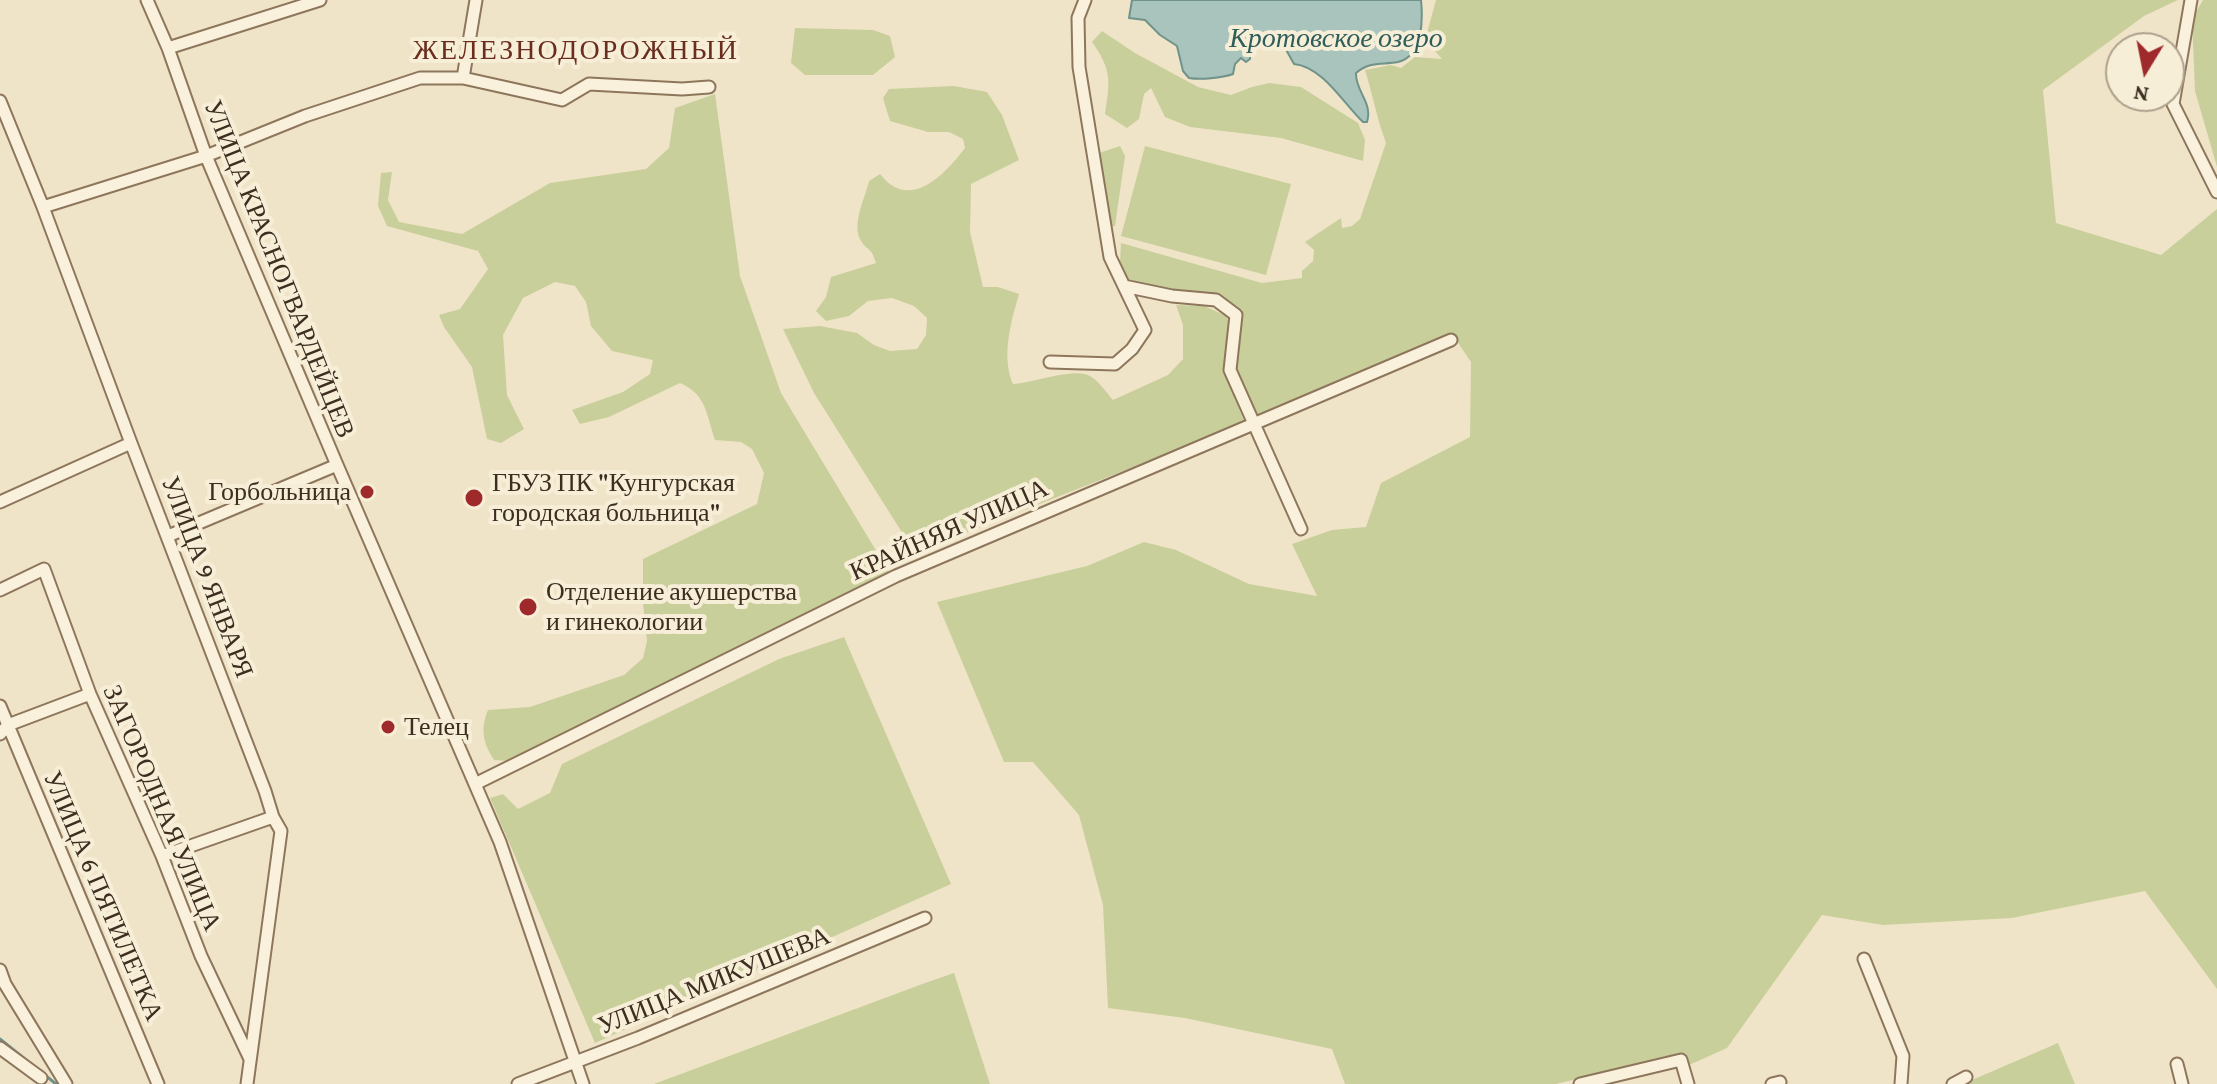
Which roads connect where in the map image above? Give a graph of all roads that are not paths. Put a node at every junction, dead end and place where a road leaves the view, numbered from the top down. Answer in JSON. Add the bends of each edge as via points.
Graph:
{"nodes":[{"id":1,"x":147,"y":0,"type":"edge"},
{"id":2,"x":320,"y":0,"type":"edge"},
{"id":3,"x":476,"y":0,"type":"edge"},
{"id":4,"x":1085,"y":0,"type":"edge"},
{"id":5,"x":2191,"y":0,"type":"edge"},
{"id":6,"x":168,"y":48,"type":"junction"},
{"id":7,"x":463,"y":78,"type":"junction"},
{"id":8,"x":709,"y":87,"type":"dead end"},
{"id":9,"x":0,"y":101,"type":"edge"},
{"id":10,"x":206,"y":156,"type":"junction"},
{"id":11,"x":2217,"y":192,"type":"edge"},
{"id":12,"x":43,"y":207,"type":"junction"},
{"id":13,"x":1124,"y":286,"type":"junction"},
{"id":14,"x":1451,"y":340,"type":"dead end"},
{"id":15,"x":1050,"y":362,"type":"dead end"},
{"id":16,"x":1253,"y":425,"type":"junction"},
{"id":17,"x":131,"y":443,"type":"junction"},
{"id":18,"x":337,"y":465,"type":"junction"},
{"id":19,"x":0,"y":502,"type":"edge"},
{"id":20,"x":1301,"y":529,"type":"dead end"},
{"id":21,"x":168,"y":536,"type":"junction"},
{"id":22,"x":0,"y":590,"type":"edge"},
{"id":23,"x":90,"y":694,"type":"junction"},
{"id":24,"x":0,"y":706,"type":"edge"},
{"id":25,"x":4,"y":730,"type":"edge"},
{"id":26,"x":475,"y":784,"type":"junction"},
{"id":27,"x":273,"y":817,"type":"junction"},
{"id":28,"x":162,"y":856,"type":"junction"},
{"id":29,"x":925,"y":918,"type":"dead end"},
{"id":30,"x":1864,"y":959,"type":"dead end"},
{"id":31,"x":0,"y":970,"type":"edge"},
{"id":32,"x":0,"y":1048,"type":"edge"},
{"id":33,"x":251,"y":1060,"type":"junction"},
{"id":34,"x":574,"y":1061,"type":"junction"},
{"id":35,"x":2177,"y":1064,"type":"dead end"},
{"id":36,"x":1966,"y":1077,"type":"dead end"},
{"id":37,"x":41,"y":1078,"type":"dead end"},
{"id":38,"x":66,"y":1084,"type":"edge"},
{"id":39,"x":158,"y":1084,"type":"edge"},
{"id":40,"x":247,"y":1084,"type":"edge"},
{"id":41,"x":518,"y":1084,"type":"edge"},
{"id":42,"x":583,"y":1084,"type":"edge"},
{"id":43,"x":1580,"y":1084,"type":"edge"},
{"id":44,"x":1688,"y":1084,"type":"edge"},
{"id":45,"x":1901,"y":1084,"type":"edge"},
{"id":46,"x":1953,"y":1084,"type":"edge"},
{"id":47,"x":2182,"y":1084,"type":"edge"}],
"edges":[{"from":1,"to":6,"type":"street","name":"УЛИЦА КРАСНОГВАРДЕЙЦЕВ"},
{"from":2,"to":6,"type":"street"},
{"from":3,"to":7,"type":"street"},
{"from":4,"to":13,"type":"street","via":[[1078,18],[1079,67],[1110,257]]},
{"from":5,"to":11,"type":"street","via":[[2173,104]]},
{"from":6,"to":10,"type":"street","name":"УЛИЦА КРАСНОГВАРДЕЙЦЕВ"},
{"from":7,"to":8,"type":"street","via":[[562,100],[589,84]]},
{"from":7,"to":10,"type":"street","via":[[420,78],[399,84]]},
{"from":9,"to":12,"type":"street","name":"УЛИЦА 9 ЯНВАРЯ"},
{"from":10,"to":12,"type":"street"},
{"from":10,"to":18,"type":"street","name":"УЛИЦА КРАСНОГВАРДЕЙЦЕВ"},
{"from":12,"to":17,"type":"street","name":"УЛИЦА 9 ЯНВАРЯ"},
{"from":13,"to":15,"type":"street","via":[[1145,330],[1132,349],[1115,364]]},
{"from":13,"to":16,"type":"street","via":[[1216,300],[1236,315],[1230,370]]},
{"from":14,"to":16,"type":"street","name":"КРАЙНЯЯ УЛИЦА"},
{"from":16,"to":20,"type":"street"},
{"from":16,"to":26,"type":"street","name":"КРАЙНЯЯ УЛИЦА","via":[[896,576]]},
{"from":17,"to":19,"type":"street"},
{"from":17,"to":21,"type":"street","name":"УЛИЦА 9 ЯНВАРЯ"},
{"from":18,"to":21,"type":"street"},
{"from":18,"to":26,"type":"street","name":"УЛИЦА КРАСНОГВАРДЕЙЦЕВ"},
{"from":21,"to":27,"type":"street","name":"УЛИЦА 9 ЯНВАРЯ"},
{"from":22,"to":23,"type":"street","name":"ЗАГОРОДНАЯ УЛИЦА","via":[[44,569]]},
{"from":23,"to":25,"type":"street"},
{"from":23,"to":28,"type":"street","name":"ЗАГОРОДНАЯ УЛИЦА"},
{"from":24,"to":25,"type":"street","name":"УЛИЦА 6 ПЯТИЛЕТКА"},
{"from":25,"to":39,"type":"street","name":"УЛИЦА 6 ПЯТИЛЕТКА"},
{"from":26,"to":34,"type":"street","name":"УЛИЦА КРАСНОГВАРДЕЙЦЕВ","via":[[500,842]]},
{"from":27,"to":28,"type":"street"},
{"from":27,"to":33,"type":"street","name":"УЛИЦА 9 ЯНВАРЯ","via":[[281,831]]},
{"from":28,"to":33,"type":"street","name":"ЗАГОРОДНАЯ УЛИЦА","via":[[201,956]]},
{"from":29,"to":34,"type":"street","name":"УЛИЦА МИКУШЕВА"},
{"from":30,"to":45,"type":"street","via":[[1903,1056]]},
{"from":31,"to":38,"type":"street"},
{"from":32,"to":37,"type":"street"},
{"from":33,"to":40,"type":"street","name":"УЛИЦА 9 ЯНВАРЯ"},
{"from":34,"to":41,"type":"street","name":"УЛИЦА МИКУШЕВА"},
{"from":34,"to":42,"type":"street","name":"УЛИЦА КРАСНОГВАРДЕЙЦЕВ"},
{"from":35,"to":47,"type":"street"},
{"from":36,"to":46,"type":"street"},
{"from":43,"to":44,"type":"street","via":[[1681,1060]]}]}
